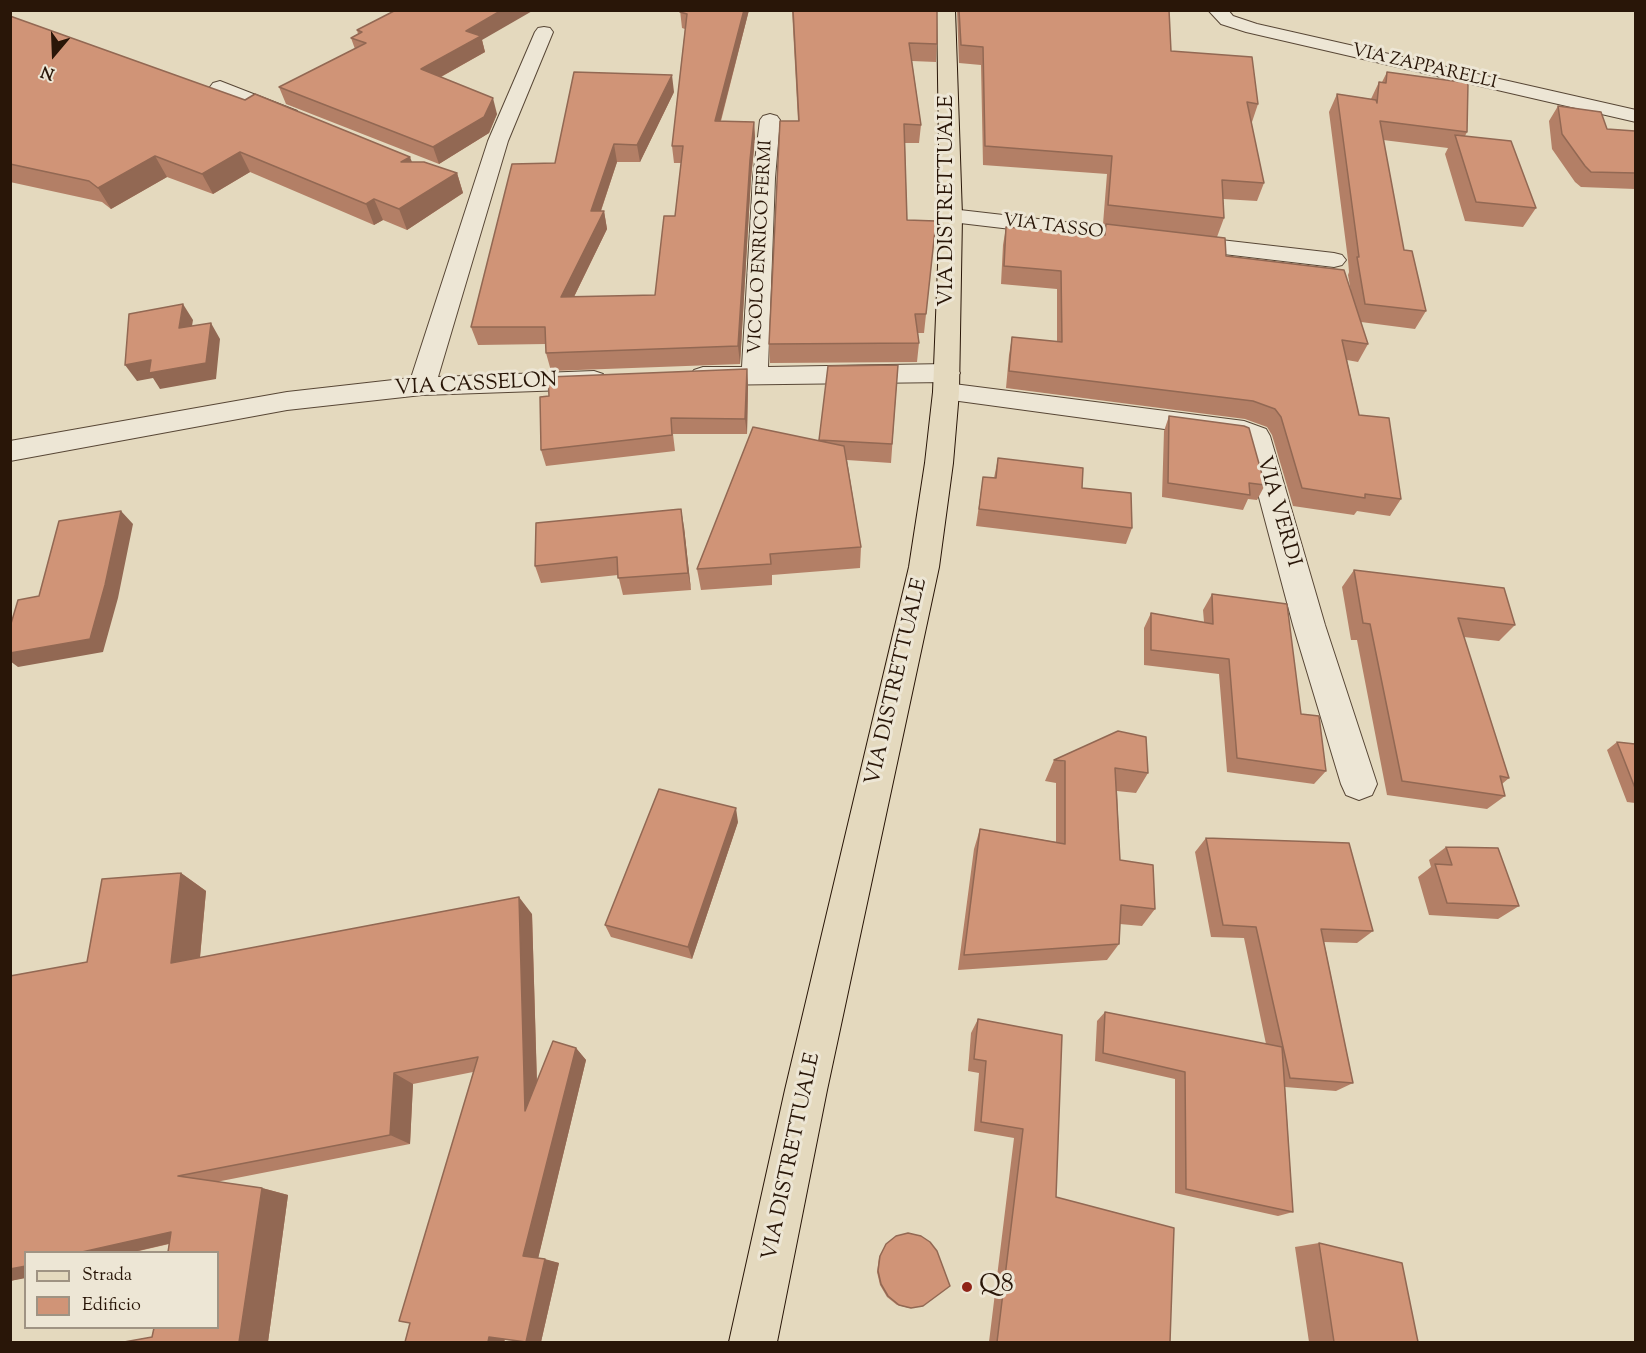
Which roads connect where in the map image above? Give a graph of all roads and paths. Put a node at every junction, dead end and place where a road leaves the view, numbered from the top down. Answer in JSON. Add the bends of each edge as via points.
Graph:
{"nodes":[{"id":1,"x":946,"y":10,"type":"edge"},
{"id":2,"x":1217,"y":10,"type":"edge"},
{"id":3,"x":544,"y":32,"type":"dead end"},
{"id":4,"x":220,"y":87,"type":"dead end"},
{"id":5,"x":1635,"y":116,"type":"edge"},
{"id":6,"x":770,"y":120,"type":"dead end"},
{"id":7,"x":306,"y":122,"type":"edge"},
{"id":8,"x":951,"y":216,"type":"junction"},
{"id":9,"x":1334,"y":260,"type":"dead end"},
{"id":10,"x":756,"y":374,"type":"junction"},
{"id":11,"x":684,"y":376,"type":"edge"},
{"id":12,"x":613,"y":379,"type":"edge"},
{"id":13,"x":946,"y":383,"type":"junction"},
{"id":14,"x":422,"y":386,"type":"junction"},
{"id":15,"x":10,"y":451,"type":"edge"},
{"id":16,"x":1359,"y":784,"type":"dead end"},
{"id":17,"x":753,"y":1342,"type":"edge"}],
"edges":[{"from":1,"to":8,"type":"main road","name":"VIA DISTRETTUALE"},
{"from":2,"to":5,"type":"street","name":"VIA ZAPPARELLI","via":[[1227,20],[1252,28]]},
{"from":3,"to":14,"type":"street","via":[[475,188]]},
{"from":4,"to":7,"type":"street"},
{"from":6,"to":10,"type":"street","name":"VICOLO ENRICO FERMI"},
{"from":8,"to":9,"type":"street","name":"VIA TASSO"},
{"from":8,"to":13,"type":"main road","name":"VIA DISTRETTUALE"},
{"from":10,"to":11,"type":"street"},
{"from":10,"to":13,"type":"street"},
{"from":12,"to":14,"type":"street","name":"VIA CASSELON"},
{"from":13,"to":16,"type":"street","name":"VIA VERDI","via":[[1244,430],[1256,436]]},
{"from":13,"to":17,"type":"main road","name":"VIA DISTRETTUALE","via":[[924,567]]},
{"from":14,"to":15,"type":"street","name":"VIA CASSELON","via":[[287,401]]}]}
